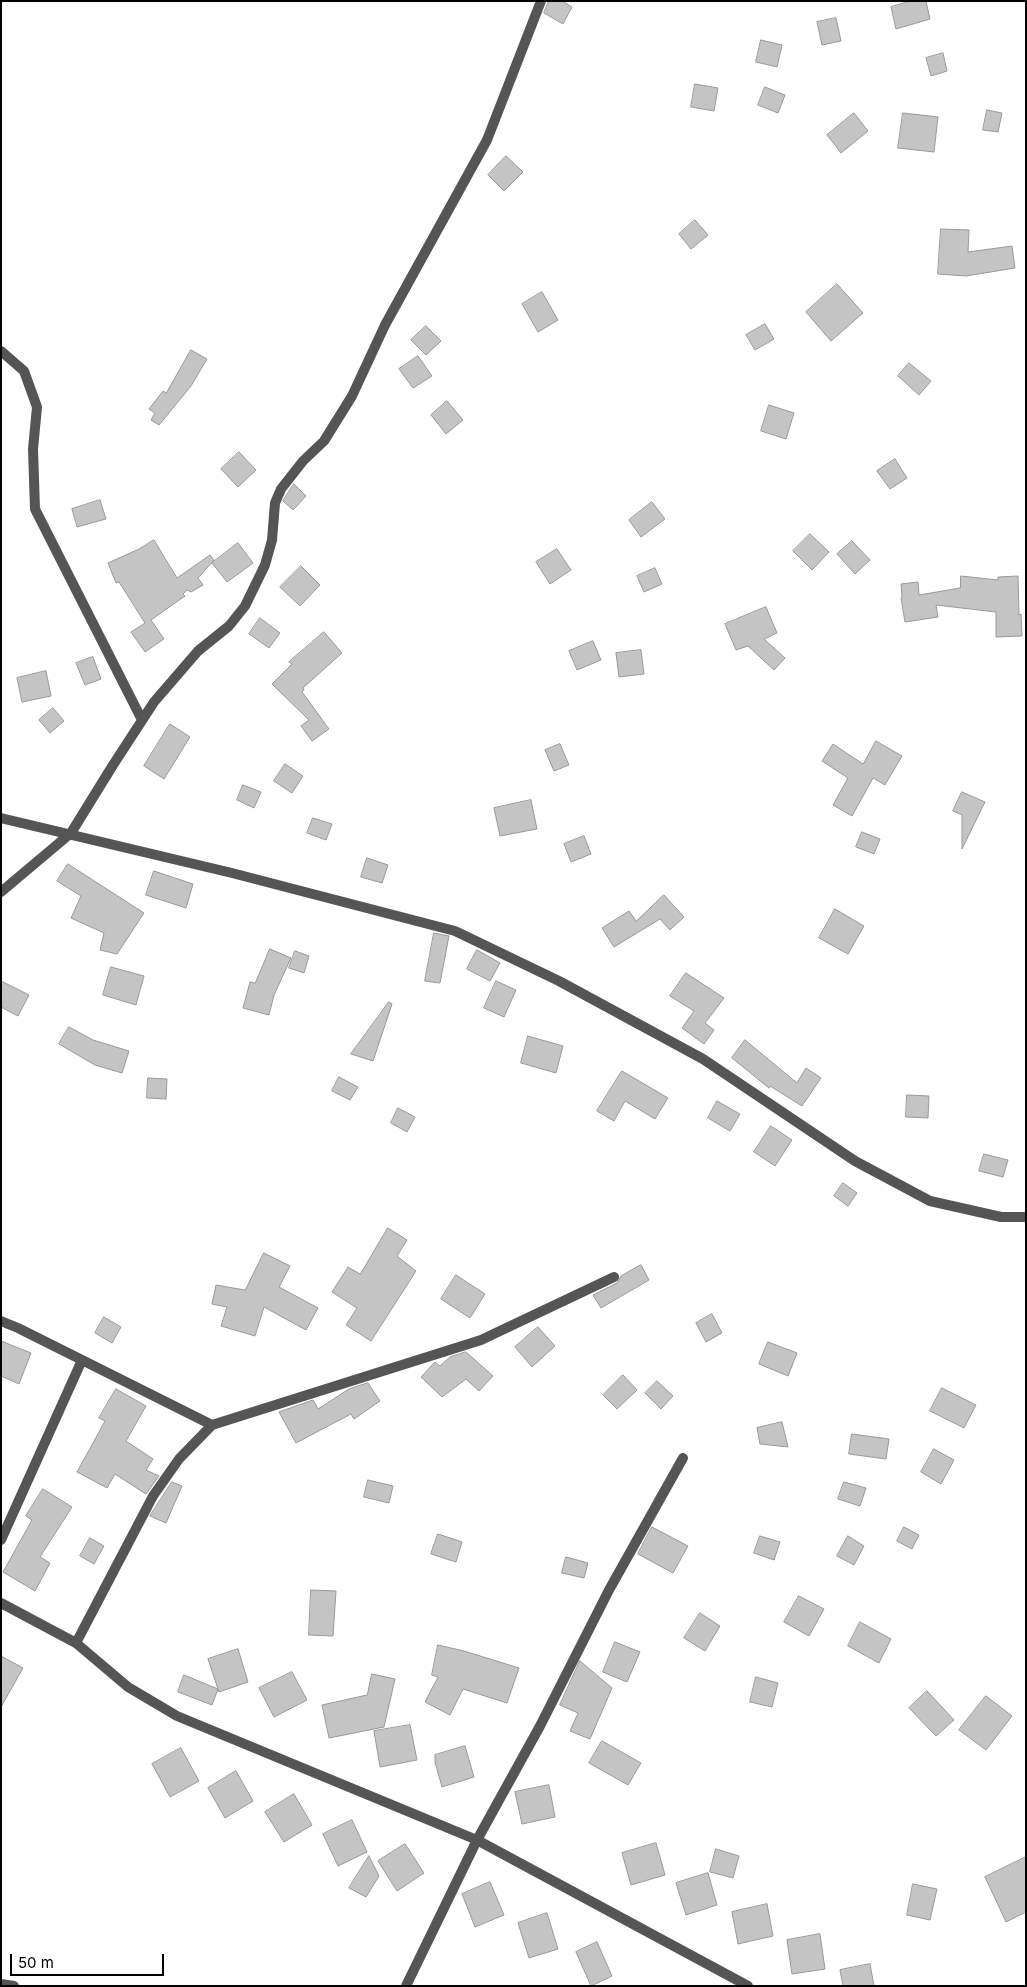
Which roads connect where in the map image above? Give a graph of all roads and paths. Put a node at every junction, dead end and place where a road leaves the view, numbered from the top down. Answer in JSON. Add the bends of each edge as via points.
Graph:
{"nodes":[{"id":1,"x":541,"y":1,"type":"edge"},
{"id":2,"x":1,"y":351,"type":"edge"},
{"id":3,"x":142,"y":720,"type":"junction"},
{"id":4,"x":1,"y":818,"type":"edge"},
{"id":5,"x":71,"y":834,"type":"junction"},
{"id":6,"x":1,"y":892,"type":"edge"},
{"id":7,"x":1026,"y":1217,"type":"edge"},
{"id":8,"x":614,"y":1277,"type":"dead end"},
{"id":9,"x":1,"y":1321,"type":"edge"},
{"id":10,"x":82,"y":1360,"type":"junction"},
{"id":11,"x":212,"y":1425,"type":"junction"},
{"id":12,"x":683,"y":1458,"type":"dead end"},
{"id":13,"x":1,"y":1540,"type":"edge"},
{"id":14,"x":1,"y":1603,"type":"edge"},
{"id":15,"x":76,"y":1644,"type":"junction"},
{"id":16,"x":477,"y":1840,"type":"junction"},
{"id":17,"x":1,"y":1984,"type":"edge"},
{"id":18,"x":14,"y":1986,"type":"edge"},
{"id":19,"x":406,"y":1986,"type":"edge"},
{"id":20,"x":748,"y":1986,"type":"edge"}],
"edges":[{"from":1,"to":3,"type":"street","via":[[487,140],[385,325],[352,396],[324,440],[280,489],[268,557],[245,606],[229,626],[198,651]]},
{"from":2,"to":3,"type":"street","via":[[24,370],[36,408],[33,449],[35,509]]},
{"from":3,"to":5,"type":"street"},
{"from":4,"to":5,"type":"street"},
{"from":5,"to":6,"type":"street"},
{"from":5,"to":7,"type":"street","via":[[455,931],[559,981],[703,1059],[855,1161],[930,1201],[1001,1217]]},
{"from":8,"to":11,"type":"street","via":[[481,1340]]},
{"from":9,"to":10,"type":"street"},
{"from":10,"to":11,"type":"street"},
{"from":10,"to":13,"type":"street"},
{"from":11,"to":15,"type":"street","via":[[179,1459],[153,1496]]},
{"from":12,"to":16,"type":"street"},
{"from":14,"to":15,"type":"street"},
{"from":15,"to":16,"type":"street","via":[[128,1687],[177,1716]]},
{"from":16,"to":19,"type":"street"},
{"from":16,"to":20,"type":"street"},
{"from":17,"to":18,"type":"street"}]}
